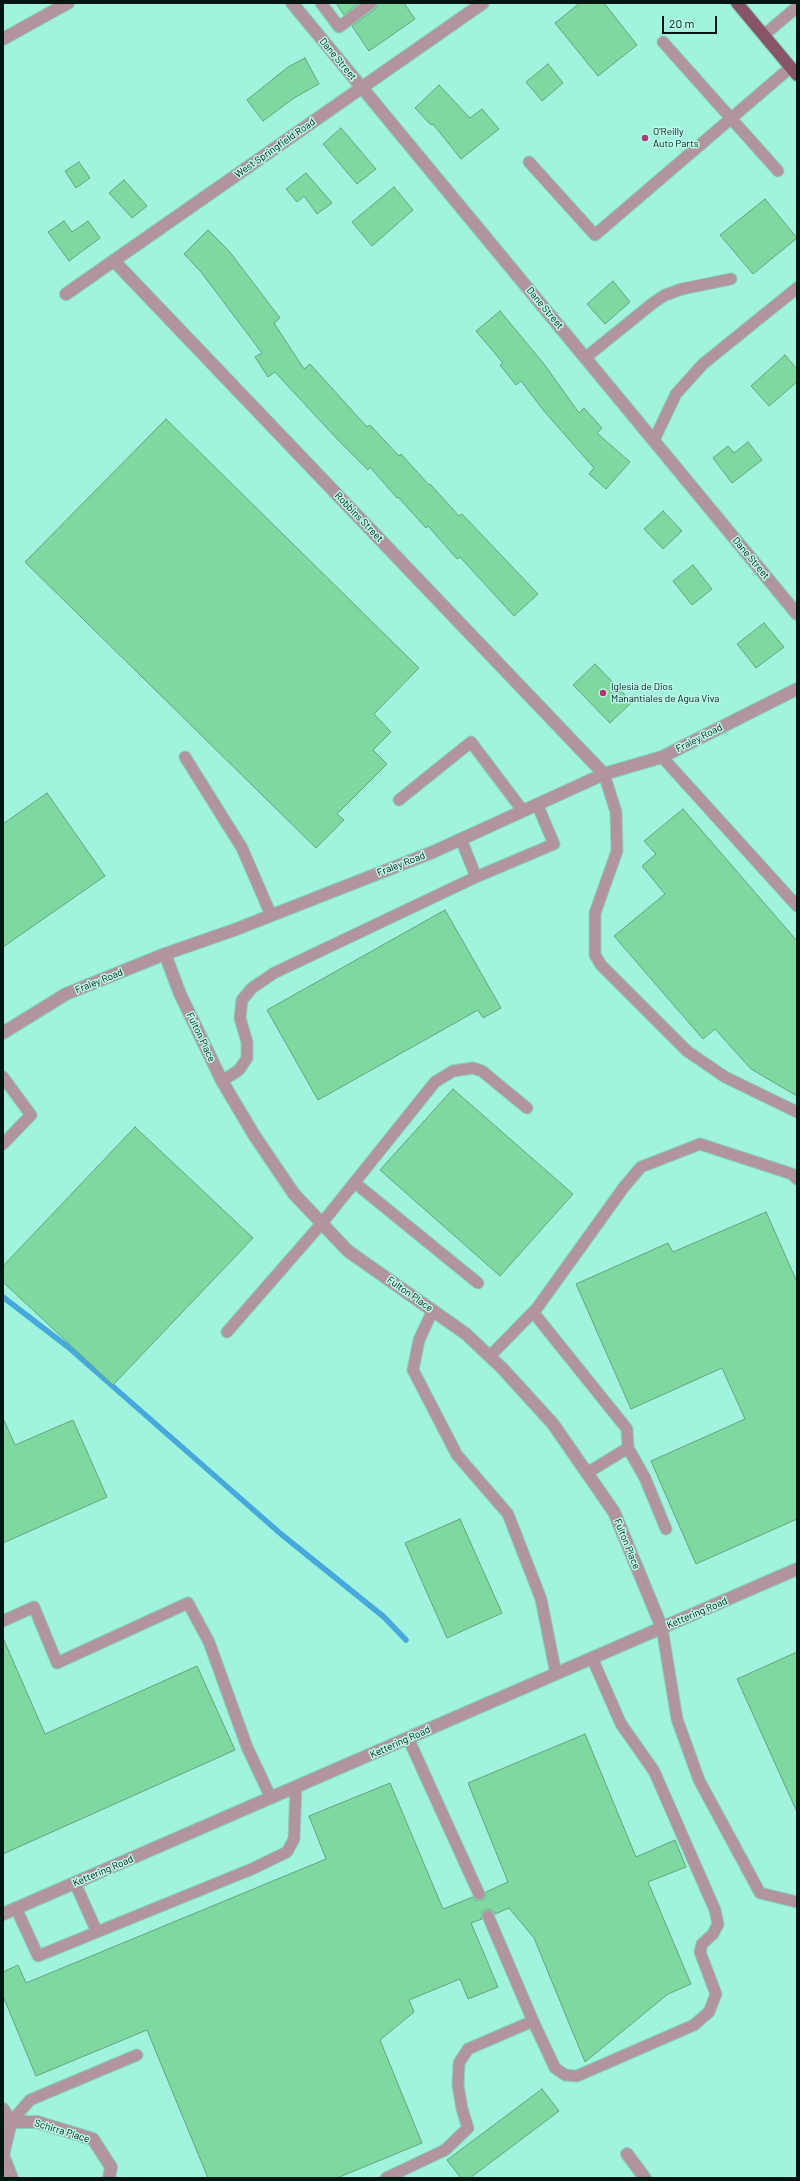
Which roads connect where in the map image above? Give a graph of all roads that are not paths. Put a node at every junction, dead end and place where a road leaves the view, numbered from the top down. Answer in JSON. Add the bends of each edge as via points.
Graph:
{"nodes":[{"id":1,"x":68,"y":3,"type":"edge"},
{"id":2,"x":292,"y":3,"type":"edge"},
{"id":3,"x":321,"y":3,"type":"edge"},
{"id":4,"x":371,"y":3,"type":"edge"},
{"id":5,"x":483,"y":3,"type":"edge"},
{"id":6,"x":737,"y":3,"type":"edge"},
{"id":7,"x":797,"y":7,"type":"edge"},
{"id":8,"x":764,"y":34,"type":"junction"},
{"id":9,"x":3,"y":39,"type":"edge"},
{"id":10,"x":663,"y":42,"type":"dead end"},
{"id":11,"x":794,"y":71,"type":"edge"},
{"id":12,"x":362,"y":87,"type":"junction"},
{"id":13,"x":732,"y":118,"type":"junction"},
{"id":14,"x":529,"y":162,"type":"dead end"},
{"id":15,"x":778,"y":171,"type":"dead end"},
{"id":16,"x":114,"y":261,"type":"junction"},
{"id":17,"x":731,"y":279,"type":"dead end"},
{"id":18,"x":797,"y":288,"type":"edge"},
{"id":19,"x":66,"y":294,"type":"dead end"},
{"id":20,"x":585,"y":358,"type":"junction"},
{"id":21,"x":654,"y":440,"type":"junction"},
{"id":22,"x":797,"y":614,"type":"edge"},
{"id":23,"x":797,"y":689,"type":"edge"},
{"id":24,"x":185,"y":757,"type":"dead end"},
{"id":25,"x":662,"y":757,"type":"junction"},
{"id":26,"x":604,"y":774,"type":"junction"},
{"id":27,"x":399,"y":800,"type":"dead end"},
{"id":28,"x":537,"y":804,"type":"junction"},
{"id":29,"x":523,"y":811,"type":"junction"},
{"id":30,"x":461,"y":839,"type":"junction"},
{"id":31,"x":476,"y":877,"type":"junction"},
{"id":32,"x":797,"y":906,"type":"edge"},
{"id":33,"x":271,"y":915,"type":"junction"},
{"id":34,"x":165,"y":954,"type":"junction"},
{"id":35,"x":3,"y":1033,"type":"edge"},
{"id":36,"x":3,"y":1077,"type":"edge"},
{"id":37,"x":222,"y":1081,"type":"junction"},
{"id":38,"x":527,"y":1108,"type":"dead end"},
{"id":39,"x":797,"y":1112,"type":"edge"},
{"id":40,"x":3,"y":1144,"type":"edge"},
{"id":41,"x":797,"y":1179,"type":"edge"},
{"id":42,"x":354,"y":1183,"type":"junction"},
{"id":43,"x":322,"y":1223,"type":"junction"},
{"id":44,"x":478,"y":1283,"type":"dead end"},
{"id":45,"x":433,"y":1310,"type":"junction"},
{"id":46,"x":533,"y":1312,"type":"junction"},
{"id":47,"x":227,"y":1332,"type":"dead end"},
{"id":48,"x":490,"y":1356,"type":"junction"},
{"id":49,"x":628,"y":1448,"type":"junction"},
{"id":50,"x":587,"y":1473,"type":"junction"},
{"id":51,"x":666,"y":1528,"type":"dead end"},
{"id":52,"x":797,"y":1569,"type":"edge"},
{"id":53,"x":3,"y":1621,"type":"edge"},
{"id":54,"x":662,"y":1628,"type":"junction"},
{"id":55,"x":592,"y":1658,"type":"junction"},
{"id":56,"x":556,"y":1674,"type":"junction"},
{"id":57,"x":408,"y":1738,"type":"junction"},
{"id":58,"x":296,"y":1787,"type":"junction"},
{"id":59,"x":271,"y":1798,"type":"junction"},
{"id":60,"x":75,"y":1883,"type":"junction"},
{"id":61,"x":479,"y":1894,"type":"dead end"},
{"id":62,"x":797,"y":1902,"type":"edge"},
{"id":63,"x":16,"y":1908,"type":"junction"},
{"id":64,"x":3,"y":1914,"type":"edge"},
{"id":65,"x":488,"y":1916,"type":"dead end"},
{"id":66,"x":97,"y":1932,"type":"junction"},
{"id":67,"x":533,"y":2021,"type":"junction"},
{"id":68,"x":137,"y":2054,"type":"dead end"},
{"id":69,"x":3,"y":2109,"type":"edge"},
{"id":70,"x":11,"y":2122,"type":"junction"},
{"id":71,"x":627,"y":2154,"type":"dead end"},
{"id":72,"x":12,"y":2178,"type":"edge"},
{"id":73,"x":109,"y":2178,"type":"edge"},
{"id":74,"x":386,"y":2178,"type":"edge"},
{"id":75,"x":646,"y":2178,"type":"edge"}],
"edges":[{"from":1,"to":9,"type":"street"},
{"from":2,"to":12,"type":"street","name":"Dane Street"},
{"from":3,"to":4,"type":"lane","via":[[339,27]]},
{"from":5,"to":12,"type":"street","name":"West Springfield Road"},
{"from":6,"to":8,"type":"main road"},
{"from":7,"to":8,"type":"lane"},
{"from":8,"to":11,"type":"main road"},
{"from":10,"to":13,"type":"lane"},
{"from":11,"to":13,"type":"lane"},
{"from":12,"to":16,"type":"street","name":"West Springfield Road"},
{"from":12,"to":20,"type":"street","name":"Dane Street"},
{"from":13,"to":14,"type":"lane","via":[[595,235]]},
{"from":13,"to":15,"type":"lane"},
{"from":16,"to":19,"type":"street","name":"West Springfield Road"},
{"from":16,"to":26,"type":"street","name":"Robbins Street"},
{"from":17,"to":20,"type":"lane","via":[[665,295]]},
{"from":18,"to":21,"type":"lane","via":[[704,364],[676,394]]},
{"from":20,"to":21,"type":"street","name":"Dane Street"},
{"from":21,"to":22,"type":"street","name":"Dane Street"},
{"from":23,"to":25,"type":"street","name":"Fraley Road"},
{"from":24,"to":33,"type":"lane","via":[[242,848]]},
{"from":25,"to":26,"type":"street","name":"Fraley Road"},
{"from":25,"to":32,"type":"lane"},
{"from":26,"to":28,"type":"street","name":"Fraley Road"},
{"from":26,"to":39,"type":"lane","via":[[616,812],[617,851],[595,913],[594,955],[687,1050],[725,1077]]},
{"from":27,"to":29,"type":"lane","via":[[472,742]]},
{"from":28,"to":29,"type":"street","name":"Fraley Road"},
{"from":28,"to":31,"type":"lane","via":[[554,844]]},
{"from":29,"to":30,"type":"street","name":"Fraley Road"},
{"from":30,"to":31,"type":"lane"},
{"from":30,"to":33,"type":"street","name":"Fraley Road"},
{"from":31,"to":37,"type":"lane","via":[[274,973],[252,988],[242,1000],[240,1018],[247,1042],[247,1058],[239,1070]]},
{"from":33,"to":34,"type":"street","name":"Fraley Road"},
{"from":34,"to":35,"type":"street","name":"Fraley Road","via":[[66,994]]},
{"from":34,"to":37,"type":"street","name":"Fulton Place","via":[[180,994]]},
{"from":36,"to":40,"type":"lane","via":[[31,1115]]},
{"from":37,"to":43,"type":"street","name":"Fulton Place","via":[[254,1136],[294,1194]]},
{"from":38,"to":42,"type":"lane","via":[[482,1071],[473,1068],[453,1071],[435,1082]]},
{"from":41,"to":46,"type":"lane","via":[[792,1174],[700,1144],[641,1167]]},
{"from":42,"to":43,"type":"lane"},
{"from":42,"to":44,"type":"lane"},
{"from":43,"to":45,"type":"street","name":"Fulton Place","via":[[348,1251]]},
{"from":43,"to":47,"type":"lane"},
{"from":45,"to":48,"type":"street","name":"Fulton Place","via":[[466,1334]]},
{"from":45,"to":56,"type":"lane","via":[[419,1340],[413,1370],[457,1455],[508,1514],[541,1598]]},
{"from":46,"to":48,"type":"lane"},
{"from":46,"to":49,"type":"lane","via":[[627,1430]]},
{"from":48,"to":50,"type":"street","name":"Fulton Place","via":[[553,1424]]},
{"from":49,"to":50,"type":"lane"},
{"from":49,"to":51,"type":"lane","via":[[646,1478]]},
{"from":50,"to":54,"type":"street","name":"Fulton Place","via":[[614,1512]]},
{"from":52,"to":54,"type":"street","name":"Kettering Road"},
{"from":53,"to":59,"type":"lane","via":[[34,1606],[57,1663],[188,1603],[209,1642],[247,1747]]},
{"from":54,"to":55,"type":"street","name":"Kettering Road"},
{"from":54,"to":62,"type":"lane","via":[[677,1719],[699,1780],[760,1893]]},
{"from":55,"to":56,"type":"street","name":"Kettering Road"},
{"from":55,"to":67,"type":"lane","via":[[622,1724],[654,1771],[715,1910],[718,1924],[713,1934],[702,1944],[700,1952],[716,1994],[709,2012],[694,2025],[577,2076],[565,2075],[555,2068]]},
{"from":56,"to":57,"type":"street","name":"Kettering Road"},
{"from":57,"to":58,"type":"street","name":"Kettering Road"},
{"from":57,"to":61,"type":"lane"},
{"from":58,"to":59,"type":"street","name":"Kettering Road"},
{"from":58,"to":66,"type":"lane","via":[[294,1839],[287,1852],[252,1869]]},
{"from":59,"to":60,"type":"street","name":"Kettering Road"},
{"from":60,"to":63,"type":"street","name":"Kettering Road"},
{"from":60,"to":66,"type":"lane"},
{"from":63,"to":64,"type":"street","name":"Kettering Road"},
{"from":63,"to":66,"type":"lane","via":[[38,1956]]},
{"from":65,"to":67,"type":"lane"},
{"from":67,"to":74,"type":"lane","via":[[468,2049],[460,2063],[458,2085],[468,2128],[445,2150]]},
{"from":68,"to":70,"type":"lane","via":[[30,2100]]},
{"from":69,"to":70,"type":"street"},
{"from":70,"to":72,"type":"street","via":[[3,2155]]},
{"from":70,"to":73,"type":"street","name":"Schirra Place","via":[[37,2122],[93,2139],[111,2167]]},
{"from":71,"to":75,"type":"street"}]}
